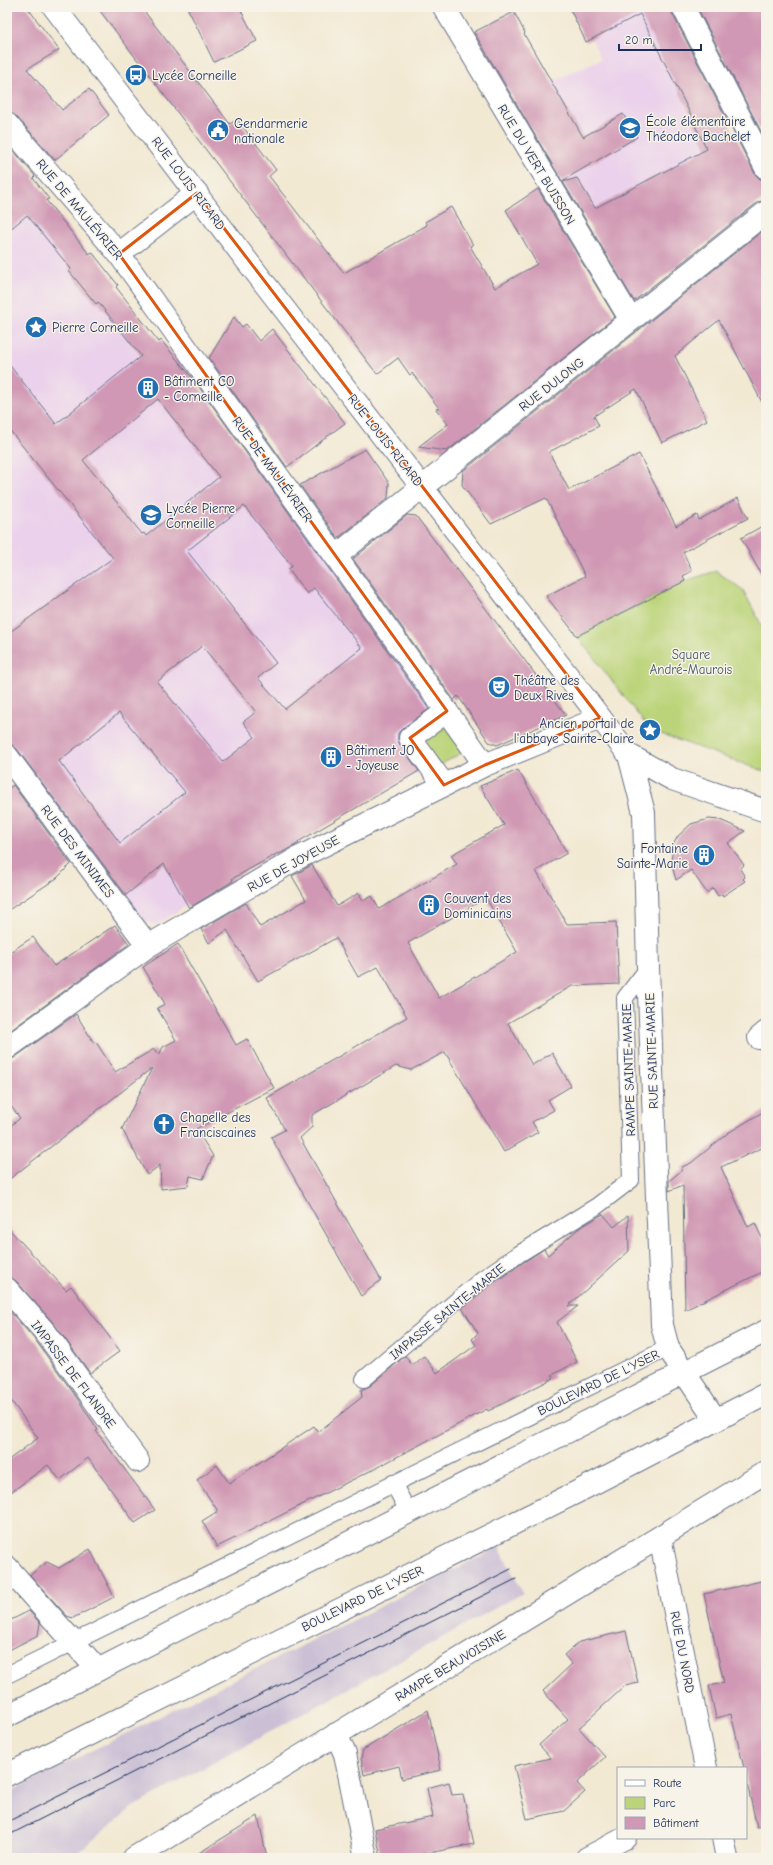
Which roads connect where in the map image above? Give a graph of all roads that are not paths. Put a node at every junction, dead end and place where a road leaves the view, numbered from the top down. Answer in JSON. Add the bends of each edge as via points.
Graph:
{"nodes":[{"id":1,"x":54,"y":7,"type":"edge"},
{"id":2,"x":444,"y":7,"type":"edge"},
{"id":3,"x":683,"y":7,"type":"edge"},
{"id":4,"x":7,"y":124,"type":"edge"},
{"id":5,"x":766,"y":168,"type":"edge"},
{"id":6,"x":197,"y":193,"type":"junction"},
{"id":7,"x":766,"y":212,"type":"edge"},
{"id":8,"x":119,"y":254,"type":"junction"},
{"id":9,"x":631,"y":320,"type":"junction"},
{"id":10,"x":422,"y":486,"type":"junction"},
{"id":11,"x":336,"y":556,"type":"junction"},
{"id":12,"x":447,"y":712,"type":"junction"},
{"id":13,"x":600,"y":718,"type":"junction"},
{"id":14,"x":629,"y":755,"type":"junction"},
{"id":15,"x":7,"y":756,"type":"edge"},
{"id":16,"x":485,"y":765,"type":"junction"},
{"id":17,"x":444,"y":785,"type":"junction"},
{"id":18,"x":766,"y":811,"type":"edge"},
{"id":19,"x":148,"y":946,"type":"junction"},
{"id":20,"x":648,"y":968,"type":"junction"},
{"id":21,"x":7,"y":1048,"type":"edge"},
{"id":22,"x":631,"y":1180,"type":"joint"},
{"id":23,"x":7,"y":1289,"type":"edge"},
{"id":24,"x":766,"y":1331,"type":"edge"},
{"id":25,"x":668,"y":1348,"type":"junction"},
{"id":26,"x":685,"y":1373,"type":"junction"},
{"id":27,"x":364,"y":1379,"type":"dead end"},
{"id":28,"x":766,"y":1394,"type":"edge"},
{"id":29,"x":716,"y":1420,"type":"junction"},
{"id":30,"x":138,"y":1461,"type":"dead end"},
{"id":31,"x":766,"y":1472,"type":"edge"},
{"id":32,"x":394,"y":1483,"type":"junction"},
{"id":33,"x":409,"y":1513,"type":"junction"},
{"id":34,"x":660,"y":1537,"type":"junction"},
{"id":35,"x":7,"y":1566,"type":"edge"},
{"id":36,"x":73,"y":1642,"type":"junction"},
{"id":37,"x":98,"y":1670,"type":"junction"},
{"id":38,"x":7,"y":1675,"type":"edge"},
{"id":39,"x":7,"y":1716,"type":"edge"},
{"id":40,"x":336,"y":1734,"type":"junction"},
{"id":41,"x":706,"y":1767,"type":"edge"},
{"id":42,"x":7,"y":1775,"type":"edge"},
{"id":43,"x":623,"y":1839,"type":"edge"},
{"id":44,"x":722,"y":1839,"type":"edge"},
{"id":45,"x":134,"y":1858,"type":"edge"},
{"id":46,"x":366,"y":1858,"type":"edge"},
{"id":47,"x":587,"y":1858,"type":"edge"},
{"id":48,"x":727,"y":1858,"type":"edge"}],
"edges":[{"from":1,"to":6,"type":"street","name":"RUE LOUIS RICARD"},
{"from":2,"to":9,"type":"street","name":"RUE DU VERT BUISSON"},
{"from":3,"to":5,"type":"street"},
{"from":4,"to":8,"type":"street","name":"RUE DE MAULÉVRIER"},
{"from":6,"to":8,"type":"street"},
{"from":6,"to":10,"type":"street","name":"RUE LOUIS RICARD"},
{"from":7,"to":9,"type":"street","name":"RUE DULONG"},
{"from":8,"to":11,"type":"street","name":"RUE DE MAULÉVRIER"},
{"from":9,"to":10,"type":"street","name":"RUE DULONG"},
{"from":10,"to":11,"type":"street","name":"RUE DULONG"},
{"from":10,"to":13,"type":"street","name":"RUE LOUIS RICARD"},
{"from":11,"to":12,"type":"street","name":"RUE DE MAULÉVRIER"},
{"from":12,"to":16,"type":"street","name":"RUE DE MAULÉVRIER"},
{"from":12,"to":17,"type":"street","via":[[410,738]]},
{"from":13,"to":14,"type":"street","name":"RUE LOUIS RICARD"},
{"from":13,"to":16,"type":"street","name":"RUE DE JOYEUSE"},
{"from":14,"to":18,"type":"street","name":"RUE LOUIS RICARD","via":[[672,780]]},
{"from":14,"to":20,"type":"street","name":"RUE SAINTE-MARIE","via":[[644,813]]},
{"from":15,"to":19,"type":"street","name":"RUE DES MINIMES"},
{"from":16,"to":17,"type":"street","name":"RUE DE JOYEUSE"},
{"from":17,"to":19,"type":"street","name":"RUE DE JOYEUSE","via":[[298,858]]},
{"from":19,"to":21,"type":"street","name":"RUE DE JOYEUSE"},
{"from":20,"to":22,"type":"lane","name":"RAMPE SAINTE-MARIE","via":[[625,998]]},
{"from":20,"to":25,"type":"street","name":"RUE SAINTE-MARIE","via":[[662,1325]]},
{"from":22,"to":27,"type":"lane","name":"IMPASSE SAINTE-MARIE","via":[[597,1206],[482,1279]]},
{"from":23,"to":30,"type":"street","name":"IMPASSE DE FLANDRE","via":[[46,1333]]},
{"from":24,"to":26,"type":"street"},
{"from":25,"to":26,"type":"street","name":"BOULEVARD DE L'YSER"},
{"from":25,"to":32,"type":"lane","name":"BOULEVARD DE L'YSER"},
{"from":26,"to":29,"type":"street","name":"BOULEVARD DE L'YSER"},
{"from":26,"to":33,"type":"street"},
{"from":28,"to":29,"type":"street","name":"BOULEVARD DE L'YSER"},
{"from":29,"to":42,"type":"street","name":"BOULEVARD DE L'YSER"},
{"from":31,"to":34,"type":"street","name":"RAMPE BEAUVOISINE"},
{"from":32,"to":33,"type":"lane"},
{"from":32,"to":36,"type":"lane","name":"BOULEVARD DE L'YSER"},
{"from":33,"to":37,"type":"street"},
{"from":34,"to":40,"type":"street","name":"RAMPE BEAUVOISINE"},
{"from":34,"to":41,"type":"street","name":"RUE DU NORD"},
{"from":35,"to":36,"type":"street"},
{"from":36,"to":37,"type":"street"},
{"from":36,"to":38,"type":"lane","name":"BOULEVARD DE L'YSER"},
{"from":37,"to":39,"type":"street"},
{"from":40,"to":45,"type":"street","name":"RAMPE BEAUVOISINE"},
{"from":40,"to":46,"type":"street","via":[[345,1754]]},
{"from":43,"to":47,"type":"street"},
{"from":44,"to":48,"type":"street"}]}
